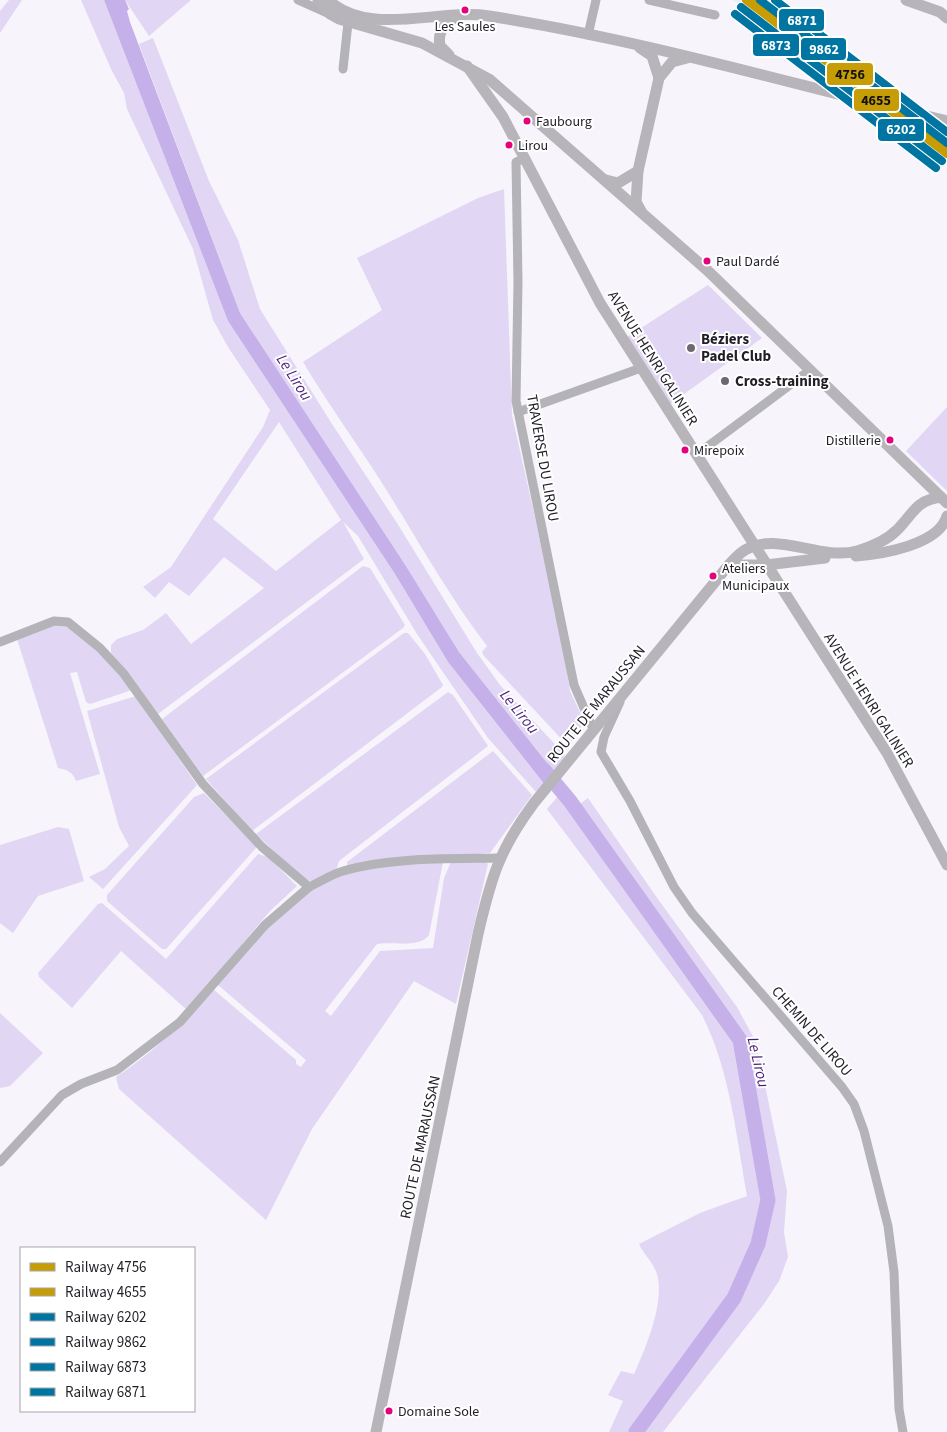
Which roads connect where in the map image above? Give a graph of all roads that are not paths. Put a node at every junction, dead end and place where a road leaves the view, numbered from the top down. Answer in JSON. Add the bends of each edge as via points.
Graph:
{"nodes":[{"id":1,"x":298,"y":0,"type":"edge"},
{"id":2,"x":326,"y":0,"type":"edge"},
{"id":3,"x":596,"y":0,"type":"edge"},
{"id":4,"x":906,"y":0,"type":"edge"},
{"id":5,"x":655,"y":1,"type":"edge"},
{"id":6,"x":330,"y":14,"type":"junction"},
{"id":7,"x":715,"y":15,"type":"dead end"},
{"id":8,"x":458,"y":16,"type":"junction"},
{"id":9,"x":947,"y":18,"type":"edge"},
{"id":10,"x":348,"y":23,"type":"junction"},
{"id":11,"x":588,"y":35,"type":"junction"},
{"id":12,"x":625,"y":41,"type":"junction"},
{"id":13,"x":450,"y":56,"type":"junction"},
{"id":14,"x":694,"y":57,"type":"junction"},
{"id":15,"x":467,"y":66,"type":"junction"},
{"id":16,"x":343,"y":69,"type":"dead end"},
{"id":17,"x":659,"y":78,"type":"junction"},
{"id":18,"x":947,"y":121,"type":"edge"},
{"id":19,"x":520,"y":160,"type":"junction"},
{"id":20,"x":638,"y":171,"type":"junction"},
{"id":21,"x":604,"y":179,"type":"junction"},
{"id":22,"x":644,"y":215,"type":"junction"},
{"id":23,"x":641,"y":368,"type":"junction"},
{"id":24,"x":810,"y":370,"type":"junction"},
{"id":25,"x":518,"y":412,"type":"junction"},
{"id":26,"x":696,"y":455,"type":"junction"},
{"id":27,"x":944,"y":500,"type":"edge"},
{"id":28,"x":947,"y":516,"type":"edge"},
{"id":29,"x":754,"y":546,"type":"junction"},
{"id":30,"x":730,"y":565,"type":"junction"},
{"id":31,"x":766,"y":565,"type":"junction"},
{"id":32,"x":0,"y":642,"type":"edge"},
{"id":33,"x":625,"y":693,"type":"junction"},
{"id":34,"x":594,"y":731,"type":"junction"},
{"id":35,"x":498,"y":863,"type":"junction"},
{"id":36,"x":947,"y":865,"type":"edge"},
{"id":37,"x":309,"y":887,"type":"junction"},
{"id":38,"x":457,"y":1050,"type":"junction"},
{"id":39,"x":0,"y":1162,"type":"edge"},
{"id":40,"x":376,"y":1432,"type":"edge"},
{"id":41,"x":380,"y":1432,"type":"edge"},
{"id":42,"x":903,"y":1432,"type":"edge"}],
"edges":[{"from":1,"to":6,"type":"street"},
{"from":2,"to":6,"type":"main road"},
{"from":2,"to":8,"type":"main road","via":[[342,11],[363,18]]},
{"from":3,"to":11,"type":"street"},
{"from":4,"to":9,"type":"main road"},
{"from":5,"to":7,"type":"street"},
{"from":6,"to":10,"type":"main road"},
{"from":8,"to":11,"type":"main road","via":[[494,17]]},
{"from":8,"to":13,"type":"main road","via":[[442,27],[438,38],[440,46]]},
{"from":10,"to":13,"type":"main road","via":[[394,34]]},
{"from":10,"to":16,"type":"street"},
{"from":11,"to":12,"type":"main road"},
{"from":12,"to":14,"type":"main road"},
{"from":12,"to":17,"type":"main road","via":[[652,56]]},
{"from":13,"to":15,"type":"main road"},
{"from":14,"to":17,"type":"main road","via":[[672,62]]},
{"from":14,"to":18,"type":"main road"},
{"from":15,"to":19,"type":"main road","name":"AVENUE HENRI GALINIER","via":[[503,117]]},
{"from":15,"to":21,"type":"main road","via":[[489,79]]},
{"from":17,"to":20,"type":"main road"},
{"from":19,"to":23,"type":"main road","name":"AVENUE HENRI GALINIER","via":[[600,303]]},
{"from":19,"to":25,"type":"street","name":"TRAVERSE DU LIROU"},
{"from":20,"to":21,"type":"main road","via":[[618,183]]},
{"from":20,"to":22,"type":"main road","via":[[636,202]]},
{"from":21,"to":22,"type":"main road"},
{"from":22,"to":24,"type":"main road","via":[[707,270]]},
{"from":23,"to":25,"type":"street"},
{"from":23,"to":26,"type":"main road","name":"AVENUE HENRI GALINIER"},
{"from":24,"to":26,"type":"street"},
{"from":24,"to":27,"type":"main road"},
{"from":25,"to":34,"type":"street","name":"TRAVERSE DU LIROU","via":[[574,685]]},
{"from":26,"to":29,"type":"main road","name":"AVENUE HENRI GALINIER"},
{"from":27,"to":29,"type":"main road","via":[[926,499],[896,531],[856,551],[819,553],[780,543]]},
{"from":28,"to":31,"type":"main road","via":[[936,533],[901,548],[877,554],[798,559]]},
{"from":29,"to":30,"type":"main road","name":"ROUTE DE MARAUSSAN","via":[[742,552]]},
{"from":29,"to":31,"type":"main road","name":"AVENUE HENRI GALINIER"},
{"from":30,"to":31,"type":"main road"},
{"from":30,"to":33,"type":"main road","name":"ROUTE DE MARAUSSAN"},
{"from":31,"to":36,"type":"main road","name":"AVENUE HENRI GALINIER","via":[[887,752]]},
{"from":32,"to":37,"type":"street","via":[[54,621],[68,622],[100,648],[124,674],[202,784],[262,847]]},
{"from":33,"to":34,"type":"main road","name":"ROUTE DE MARAUSSAN"},
{"from":33,"to":42,"type":"street","name":"CHEMIN DE LIROU","via":[[604,737],[601,752],[674,887],[692,913],[854,1104],[888,1226]]},
{"from":34,"to":35,"type":"main road","name":"ROUTE DE MARAUSSAN","via":[[510,836]]},
{"from":35,"to":37,"type":"street","via":[[415,860],[342,871]]},
{"from":35,"to":38,"type":"main road","name":"ROUTE DE MARAUSSAN"},
{"from":37,"to":39,"type":"street","via":[[264,925],[180,1022],[117,1070],[62,1095]]},
{"from":38,"to":40,"type":"main road","name":"ROUTE DE MARAUSSAN"},
{"from":38,"to":41,"type":"main road","name":"ROUTE DE MARAUSSAN"}]}
